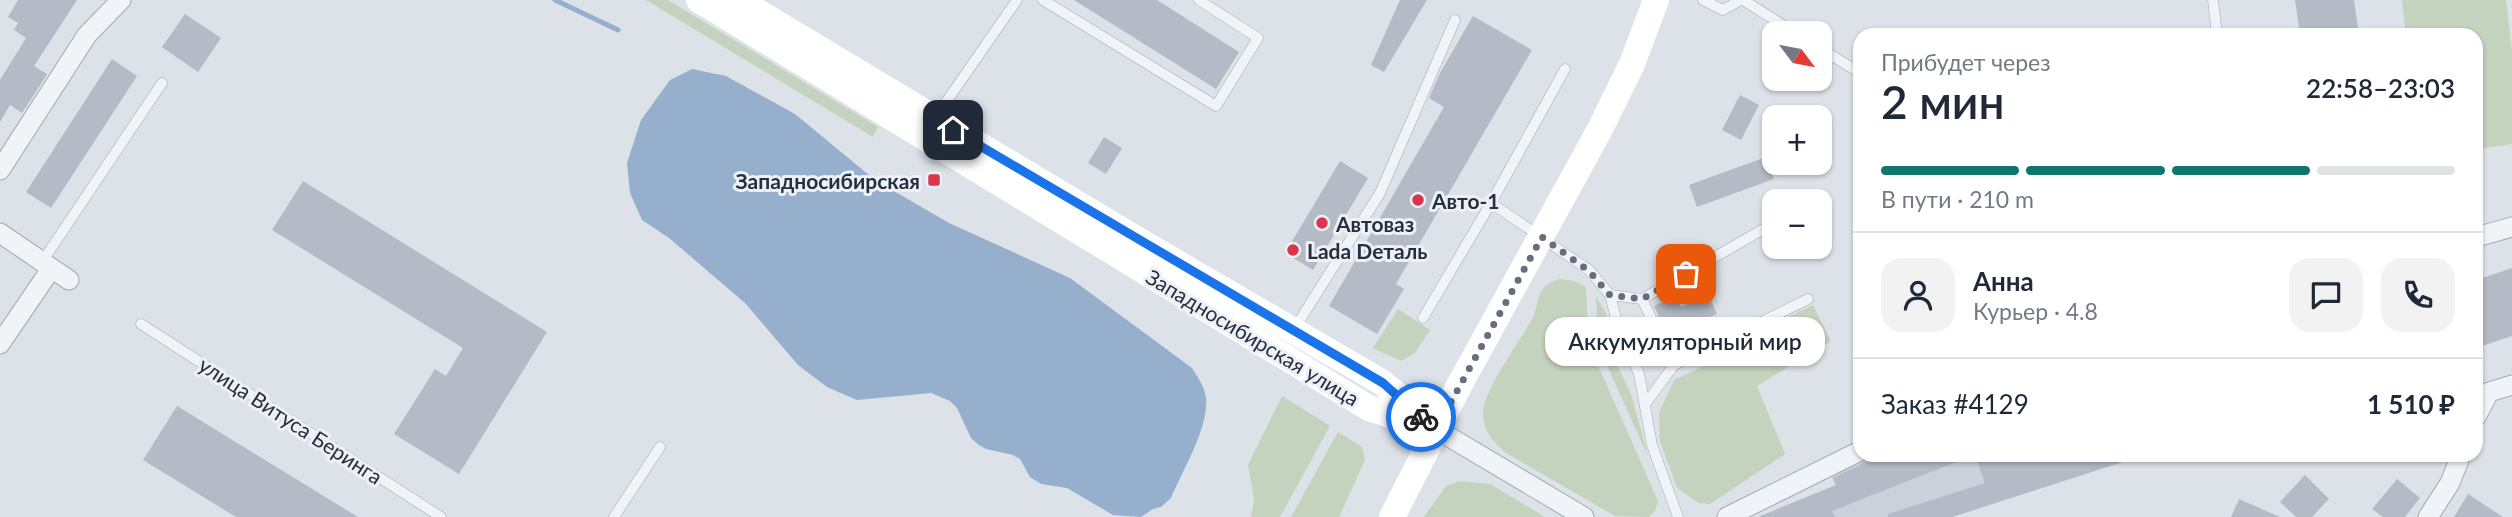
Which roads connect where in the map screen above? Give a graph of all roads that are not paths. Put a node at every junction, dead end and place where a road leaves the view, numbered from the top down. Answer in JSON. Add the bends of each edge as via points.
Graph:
{"nodes":[{"id":1,"x":121,"y":0,"type":"edge"},
{"id":2,"x":699,"y":0,"type":"edge"},
{"id":3,"x":738,"y":0,"type":"edge"},
{"id":4,"x":1017,"y":0,"type":"edge"},
{"id":5,"x":1044,"y":0,"type":"edge"},
{"id":6,"x":1199,"y":0,"type":"edge"},
{"id":7,"x":1656,"y":0,"type":"edge"},
{"id":8,"x":1703,"y":0,"type":"edge"},
{"id":9,"x":1742,"y":0,"type":"edge"},
{"id":10,"x":2213,"y":0,"type":"edge"},
{"id":11,"x":1455,"y":20,"type":"dead end"},
{"id":12,"x":1776,"y":21,"type":"edge"},
{"id":13,"x":2216,"y":28,"type":"edge"},
{"id":14,"x":1832,"y":56,"type":"edge"},
{"id":15,"x":1565,"y":69,"type":"dead end"},
{"id":16,"x":1853,"y":69,"type":"edge"},
{"id":17,"x":162,"y":83,"type":"dead end"},
{"id":18,"x":935,"y":119,"type":"junction"},
{"id":19,"x":0,"y":170,"type":"edge"},
{"id":20,"x":1491,"y":203,"type":"junction"},
{"id":21,"x":2512,"y":227,"type":"edge"},
{"id":22,"x":1762,"y":230,"type":"edge"},
{"id":23,"x":0,"y":233,"type":"edge"},
{"id":24,"x":2483,"y":235,"type":"edge"},
{"id":25,"x":1542,"y":237,"type":"junction"},
{"id":26,"x":47,"y":266,"type":"junction"},
{"id":27,"x":69,"y":280,"type":"dead end"},
{"id":28,"x":1610,"y":295,"type":"junction"},
{"id":29,"x":1642,"y":299,"type":"junction"},
{"id":30,"x":1808,"y":299,"type":"dead end"},
{"id":31,"x":1423,"y":318,"type":"dead end"},
{"id":32,"x":141,"y":324,"type":"dead end"},
{"id":33,"x":1293,"y":331,"type":"junction"},
{"id":34,"x":0,"y":344,"type":"edge"},
{"id":35,"x":1674,"y":365,"type":"junction"},
{"id":36,"x":2512,"y":385,"type":"edge"},
{"id":37,"x":1646,"y":404,"type":"junction"},
{"id":38,"x":2483,"y":404,"type":"edge"},
{"id":39,"x":1436,"y":429,"type":"junction"},
{"id":40,"x":660,"y":447,"type":"dead end"},
{"id":41,"x":1853,"y":454,"type":"edge"},
{"id":42,"x":2458,"y":462,"type":"edge"},
{"id":43,"x":441,"y":517,"type":"edge"},
{"id":44,"x":614,"y":517,"type":"edge"},
{"id":45,"x":1392,"y":517,"type":"edge"},
{"id":46,"x":1584,"y":517,"type":"edge"},
{"id":47,"x":1678,"y":517,"type":"edge"},
{"id":48,"x":1727,"y":517,"type":"edge"},
{"id":49,"x":2428,"y":517,"type":"edge"}],
"edges":[{"from":1,"to":19,"type":"street","via":[[87,35]]},
{"from":2,"to":39,"type":"main road","name":"Западносибирская улица","via":[[1369,408]]},
{"from":3,"to":18,"type":"main road","name":"Западносибирская улица"},
{"from":4,"to":18,"type":"lane"},
{"from":5,"to":6,"type":"lane","via":[[1216,106],[1258,38]]},
{"from":7,"to":25,"type":"main road","via":[[1632,64]]},
{"from":8,"to":9,"type":"lane","via":[[1723,9]]},
{"from":9,"to":12,"type":"lane"},
{"from":10,"to":13,"type":"lane"},
{"from":11,"to":33,"type":"lane","via":[[1380,193]]},
{"from":14,"to":16,"type":"lane"},
{"from":15,"to":20,"type":"lane"},
{"from":17,"to":26,"type":"lane"},
{"from":18,"to":33,"type":"main road","name":"Западносибирская улица"},
{"from":20,"to":25,"type":"lane"},
{"from":20,"to":31,"type":"lane"},
{"from":21,"to":24,"type":"street"},
{"from":22,"to":29,"type":"lane"},
{"from":23,"to":26,"type":"street"},
{"from":25,"to":28,"type":"lane","via":[[1589,271]]},
{"from":25,"to":39,"type":"main road"},
{"from":26,"to":27,"type":"street"},
{"from":26,"to":34,"type":"street"},
{"from":28,"to":29,"type":"lane"},
{"from":28,"to":37,"type":"lane"},
{"from":29,"to":35,"type":"lane"},
{"from":30,"to":35,"type":"lane"},
{"from":32,"to":43,"type":"lane","name":"улица Витуса Беринга"},
{"from":33,"to":39,"type":"main road","name":"Западносибирская улица","via":[[1383,383]]},
{"from":35,"to":37,"type":"lane"},
{"from":36,"to":38,"type":"street","via":[[2489,392]]},
{"from":37,"to":47,"type":"lane","via":[[1652,444]]},
{"from":39,"to":45,"type":"main road"},
{"from":39,"to":46,"type":"street"},
{"from":40,"to":44,"type":"lane"},
{"from":41,"to":48,"type":"street"},
{"from":42,"to":49,"type":"street"}]}
